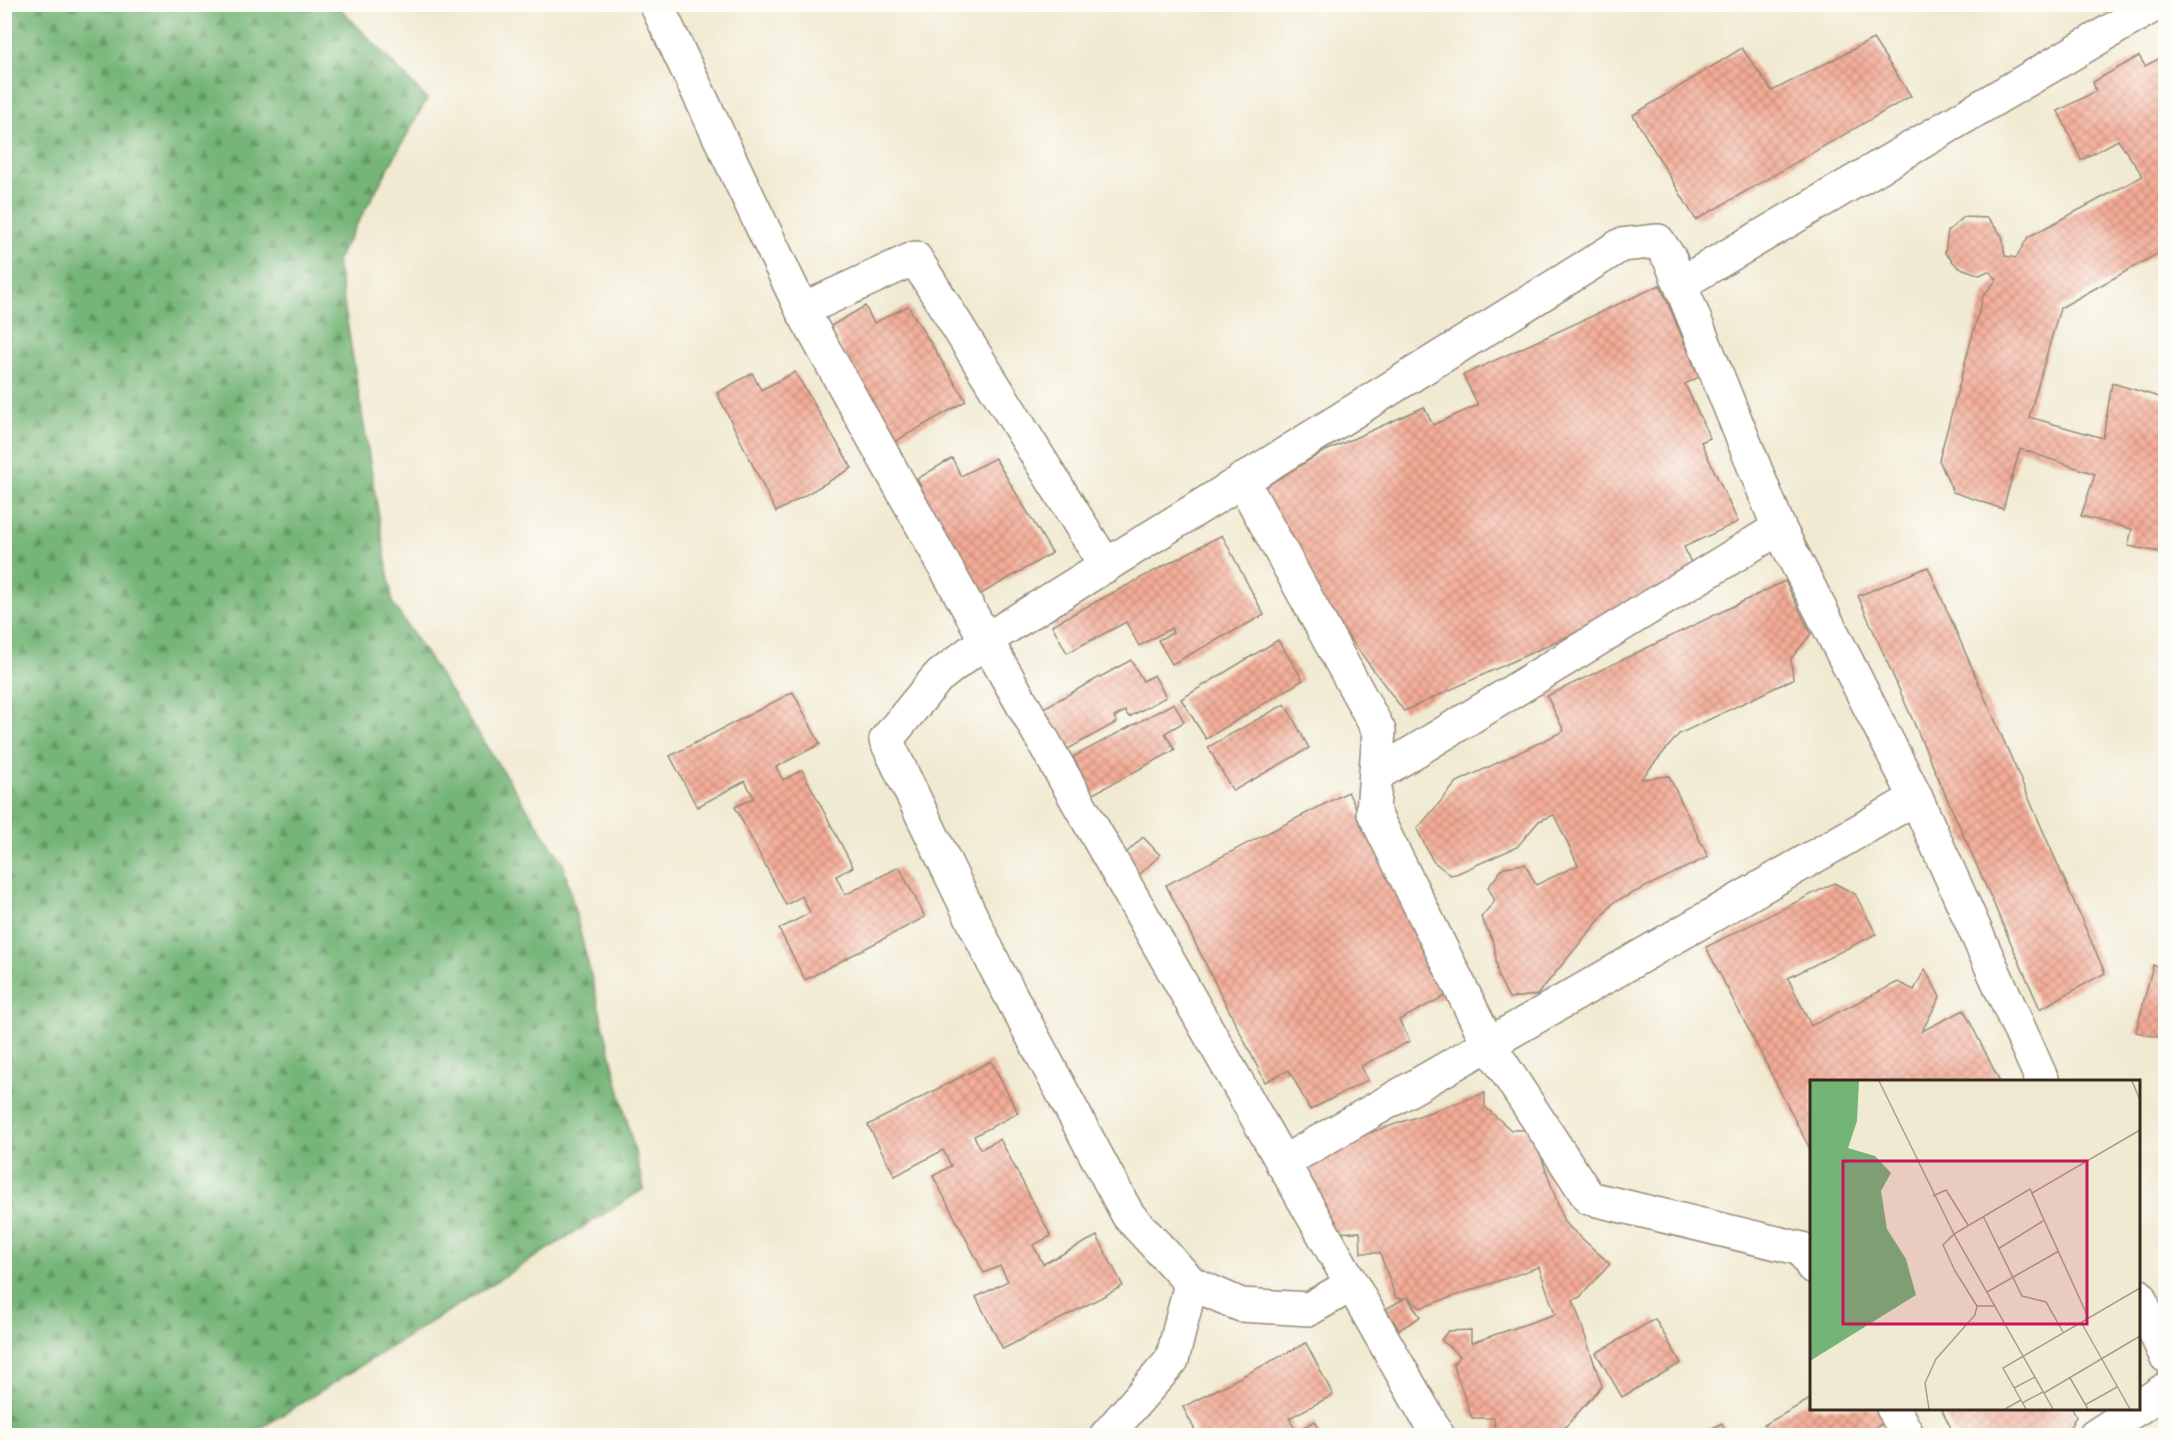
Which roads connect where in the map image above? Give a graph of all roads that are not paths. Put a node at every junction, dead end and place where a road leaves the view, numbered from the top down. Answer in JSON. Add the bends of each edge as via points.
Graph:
{"nodes":[{"id":1,"x":656,"y":4,"type":"edge"},
{"id":2,"x":2156,"y":4,"type":"edge"},
{"id":3,"x":1682,"y":283,"type":"junction"},
{"id":4,"x":802,"y":310,"type":"junction"},
{"id":5,"x":1242,"y":480,"type":"junction"},
{"id":6,"x":1779,"y":528,"type":"junction"},
{"id":7,"x":1106,"y":566,"type":"junction"},
{"id":8,"x":986,"y":640,"type":"junction"},
{"id":9,"x":1376,"y":775,"type":"junction"},
{"id":10,"x":1916,"y":798,"type":"junction"},
{"id":11,"x":1488,"y":1043,"type":"junction"},
{"id":12,"x":2042,"y":1080,"type":"edge"},
{"id":13,"x":1282,"y":1163,"type":"junction"},
{"id":14,"x":1810,"y":1263,"type":"edge"},
{"id":15,"x":1191,"y":1283,"type":"junction"},
{"id":16,"x":1351,"y":1285,"type":"junction"},
{"id":17,"x":2140,"y":1297,"type":"edge"},
{"id":18,"x":2166,"y":1356,"type":"edge"},
{"id":19,"x":2166,"y":1389,"type":"edge"},
{"id":20,"x":2140,"y":1408,"type":"edge"},
{"id":21,"x":1894,"y":1410,"type":"edge"},
{"id":22,"x":2138,"y":1410,"type":"edge"},
{"id":23,"x":2120,"y":1423,"type":"edge"},
{"id":24,"x":1106,"y":1436,"type":"edge"},
{"id":25,"x":1438,"y":1436,"type":"edge"},
{"id":26,"x":1908,"y":1436,"type":"edge"}],
"edges":[{"from":1,"to":4,"type":"street"},
{"from":2,"to":3,"type":"street"},
{"from":3,"to":5,"type":"street","via":[[1658,241],[1621,245]]},
{"from":3,"to":6,"type":"street"},
{"from":4,"to":7,"type":"street","via":[[915,258]]},
{"from":4,"to":8,"type":"street"},
{"from":5,"to":7,"type":"street"},
{"from":5,"to":9,"type":"street","via":[[1379,731]]},
{"from":6,"to":9,"type":"street"},
{"from":6,"to":10,"type":"street"},
{"from":7,"to":8,"type":"street"},
{"from":8,"to":13,"type":"street"},
{"from":8,"to":15,"type":"street","via":[[937,678],[886,740],[997,970],[1128,1215]]},
{"from":9,"to":11,"type":"street","via":[[1373,811]]},
{"from":10,"to":11,"type":"street"},
{"from":10,"to":12,"type":"street"},
{"from":11,"to":13,"type":"street"},
{"from":11,"to":14,"type":"street","via":[[1589,1198],[1802,1249]]},
{"from":13,"to":16,"type":"street"},
{"from":15,"to":16,"type":"street","via":[[1241,1305],[1309,1309]]},
{"from":15,"to":24,"type":"street","via":[[1172,1360]]},
{"from":16,"to":25,"type":"street"},
{"from":17,"to":18,"type":"street"},
{"from":19,"to":20,"type":"street"},
{"from":21,"to":26,"type":"street"},
{"from":22,"to":23,"type":"street"}]}
